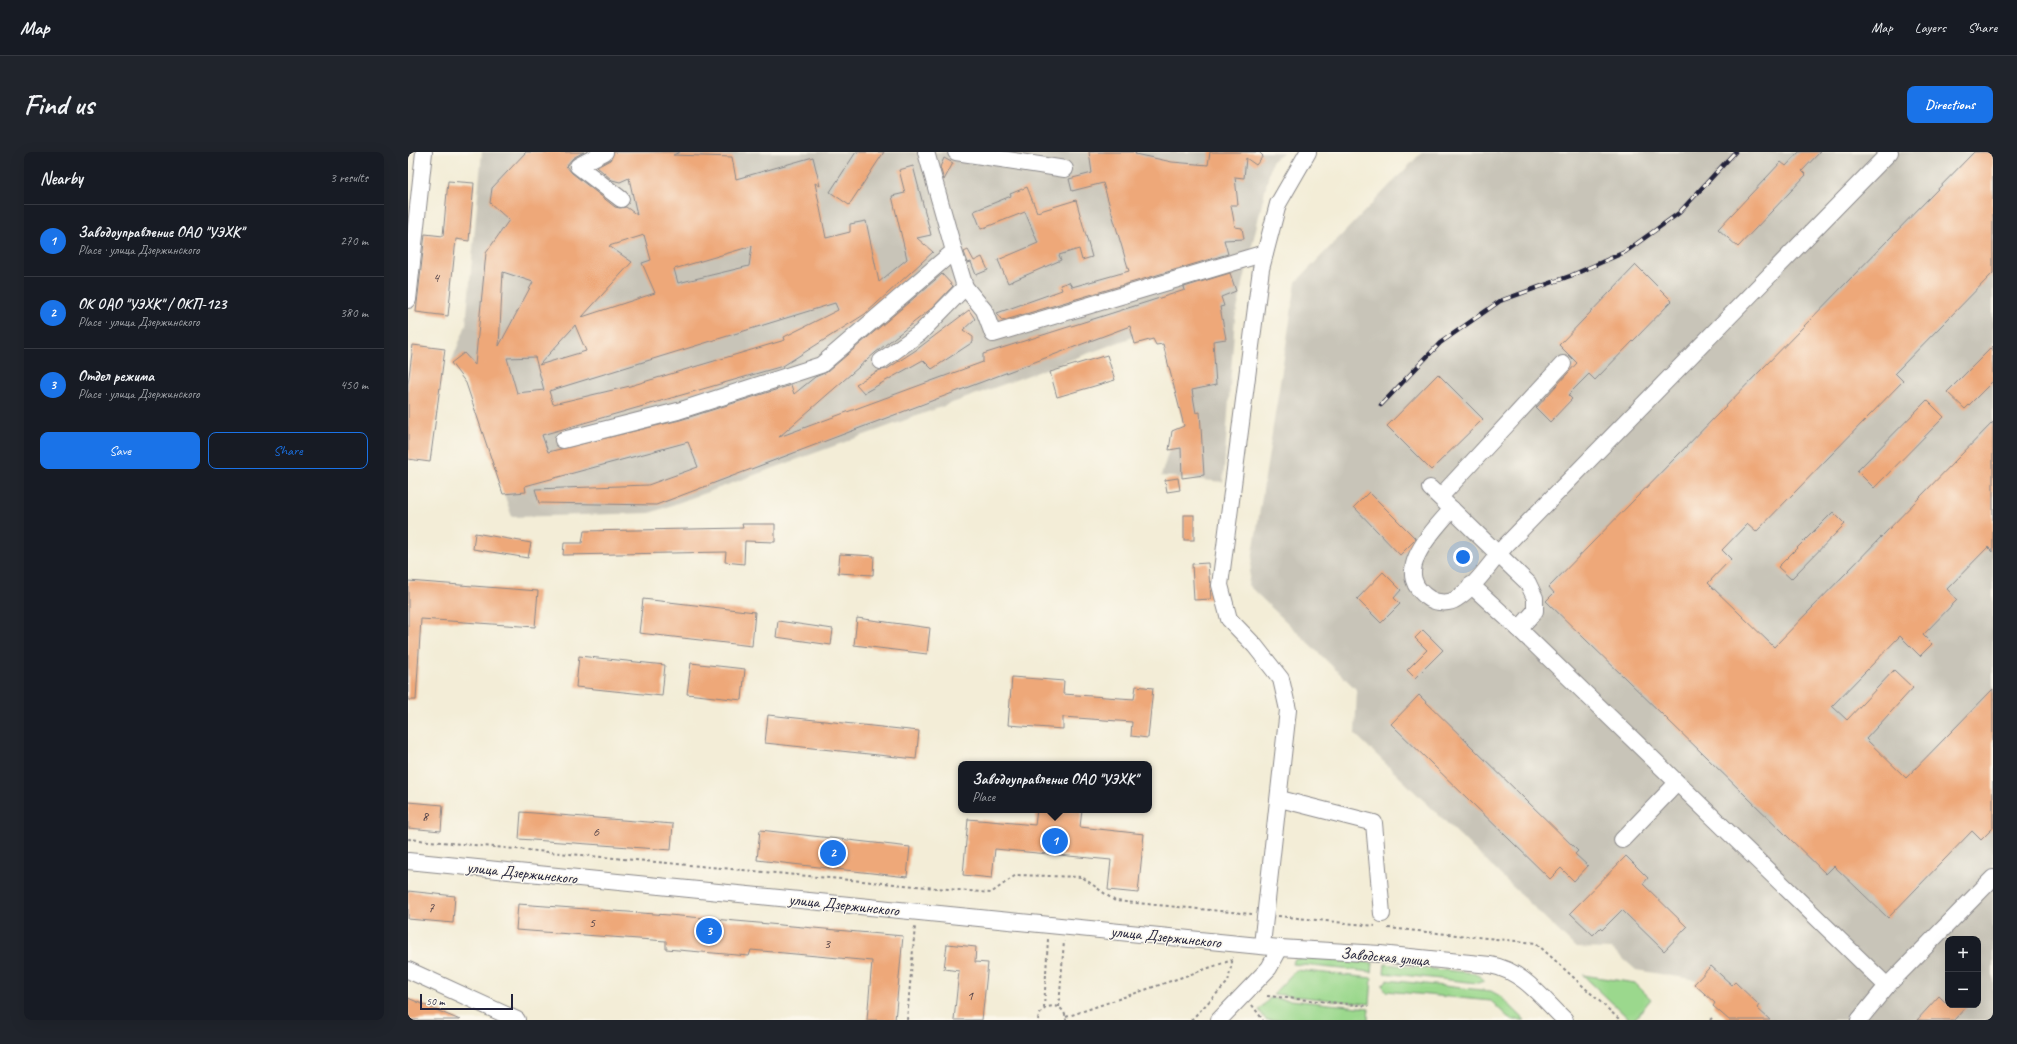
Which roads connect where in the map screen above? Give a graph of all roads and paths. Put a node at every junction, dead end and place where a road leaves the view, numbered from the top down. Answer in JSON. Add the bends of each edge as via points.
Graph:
{"nodes":[{"id":1,"x":424,"y":152,"type":"edge"},
{"id":2,"x":605,"y":152,"type":"edge"},
{"id":3,"x":926,"y":152,"type":"edge"},
{"id":4,"x":956,"y":152,"type":"edge"},
{"id":5,"x":1308,"y":152,"type":"edge"},
{"id":6,"x":1890,"y":152,"type":"edge"},
{"id":7,"x":1065,"y":169,"type":"dead end"},
{"id":8,"x":621,"y":199,"type":"dead end"},
{"id":9,"x":954,"y":251,"type":"junction"},
{"id":10,"x":1265,"y":253,"type":"junction"},
{"id":11,"x":965,"y":287,"type":"junction"},
{"id":12,"x":408,"y":300,"type":"edge"},
{"id":13,"x":881,"y":361,"type":"dead end"},
{"id":14,"x":1563,"y":364,"type":"dead end"},
{"id":15,"x":563,"y":440,"type":"dead end"},
{"id":16,"x":1452,"y":509,"type":"junction"},
{"id":17,"x":1498,"y":554,"type":"junction"},
{"id":18,"x":1471,"y":586,"type":"junction"},
{"id":19,"x":1519,"y":629,"type":"junction"},
{"id":20,"x":1677,"y":783,"type":"junction"},
{"id":21,"x":1280,"y":799,"type":"junction"},
{"id":22,"x":408,"y":839,"type":"edge"},
{"id":23,"x":1622,"y":840,"type":"dead end"},
{"id":24,"x":408,"y":860,"type":"edge"},
{"id":25,"x":1993,"y":878,"type":"edge"},
{"id":26,"x":1266,"y":915,"type":"junction"},
{"id":27,"x":915,"y":919,"type":"dead end"},
{"id":28,"x":1381,"y":922,"type":"junction"},
{"id":29,"x":1048,"y":939,"type":"dead end"},
{"id":30,"x":1064,"y":940,"type":"dead end"},
{"id":31,"x":1262,"y":945,"type":"junction"},
{"id":32,"x":1280,"y":948,"type":"junction"},
{"id":33,"x":1233,"y":954,"type":"dead end"},
{"id":34,"x":1232,"y":960,"type":"junction"},
{"id":35,"x":408,"y":970,"type":"edge"},
{"id":36,"x":1887,"y":986,"type":"junction"},
{"id":37,"x":1244,"y":996,"type":"junction"},
{"id":38,"x":1267,"y":996,"type":"dead end"},
{"id":39,"x":1370,"y":1006,"type":"dead end"},
{"id":40,"x":1044,"y":1008,"type":"junction"},
{"id":41,"x":1059,"y":1008,"type":"junction"},
{"id":42,"x":1066,"y":1019,"type":"edge"},
{"id":43,"x":516,"y":1020,"type":"edge"},
{"id":44,"x":907,"y":1020,"type":"edge"},
{"id":45,"x":1038,"y":1020,"type":"edge"},
{"id":46,"x":1191,"y":1020,"type":"edge"},
{"id":47,"x":1219,"y":1020,"type":"edge"},
{"id":48,"x":1263,"y":1020,"type":"edge"},
{"id":49,"x":1565,"y":1020,"type":"edge"},
{"id":50,"x":1620,"y":1020,"type":"edge"},
{"id":51,"x":1859,"y":1020,"type":"edge"}],
"edges":[{"from":1,"to":12,"type":"street"},
{"from":2,"to":8,"type":"street","via":[[578,166]]},
{"from":3,"to":9,"type":"street"},
{"from":4,"to":7,"type":"street"},
{"from":5,"to":10,"type":"street","via":[[1278,204]]},
{"from":6,"to":17,"type":"street"},
{"from":9,"to":11,"type":"street"},
{"from":9,"to":15,"type":"street","via":[[821,365],[678,411]]},
{"from":10,"to":11,"type":"street","via":[[993,334],[984,310]]},
{"from":10,"to":21,"type":"street","via":[[1220,585],[1229,619],[1281,679],[1288,710]]},
{"from":11,"to":13,"type":"street","via":[[920,333]]},
{"from":14,"to":16,"type":"street","via":[[1435,493]]},
{"from":16,"to":17,"type":"street"},
{"from":16,"to":18,"type":"street","via":[[1420,549],[1412,576],[1414,585],[1434,602],[1455,600]]},
{"from":17,"to":18,"type":"street"},
{"from":17,"to":19,"type":"street","via":[[1528,583],[1535,598],[1535,611]]},
{"from":18,"to":19,"type":"street"},
{"from":19,"to":20,"type":"street"},
{"from":20,"to":23,"type":"street"},
{"from":20,"to":36,"type":"street"},
{"from":21,"to":26,"type":"street"},
{"from":21,"to":28,"type":"street","via":[[1374,823]]},
{"from":22,"to":26,"type":"path","via":[[991,893],[1016,875],[1082,877],[1115,901]]},
{"from":24,"to":31,"type":"street","name":"улица Дзержинского"},
{"from":25,"to":36,"type":"street"},
{"from":26,"to":28,"type":"path"},
{"from":26,"to":31,"type":"street"},
{"from":27,"to":44,"type":"path"},
{"from":28,"to":50,"type":"path","via":[[1536,943]]},
{"from":29,"to":40,"type":"path"},
{"from":30,"to":41,"type":"path"},
{"from":31,"to":32,"type":"street","name":"улица Дзержинского"},
{"from":32,"to":37,"type":"street","via":[[1269,968]]},
{"from":32,"to":49,"type":"street","name":"Заводская улица","via":[[1380,954],[1499,967],[1524,980]]},
{"from":33,"to":34,"type":"path"},
{"from":34,"to":42,"type":"path"},
{"from":34,"to":46,"type":"path","via":[[1228,982]]},
{"from":35,"to":43,"type":"street"},
{"from":36,"to":51,"type":"street"},
{"from":37,"to":47,"type":"street"},
{"from":37,"to":48,"type":"path"},
{"from":38,"to":39,"type":"path"},
{"from":40,"to":41,"type":"path"},
{"from":40,"to":45,"type":"path"},
{"from":41,"to":42,"type":"path"}]}
